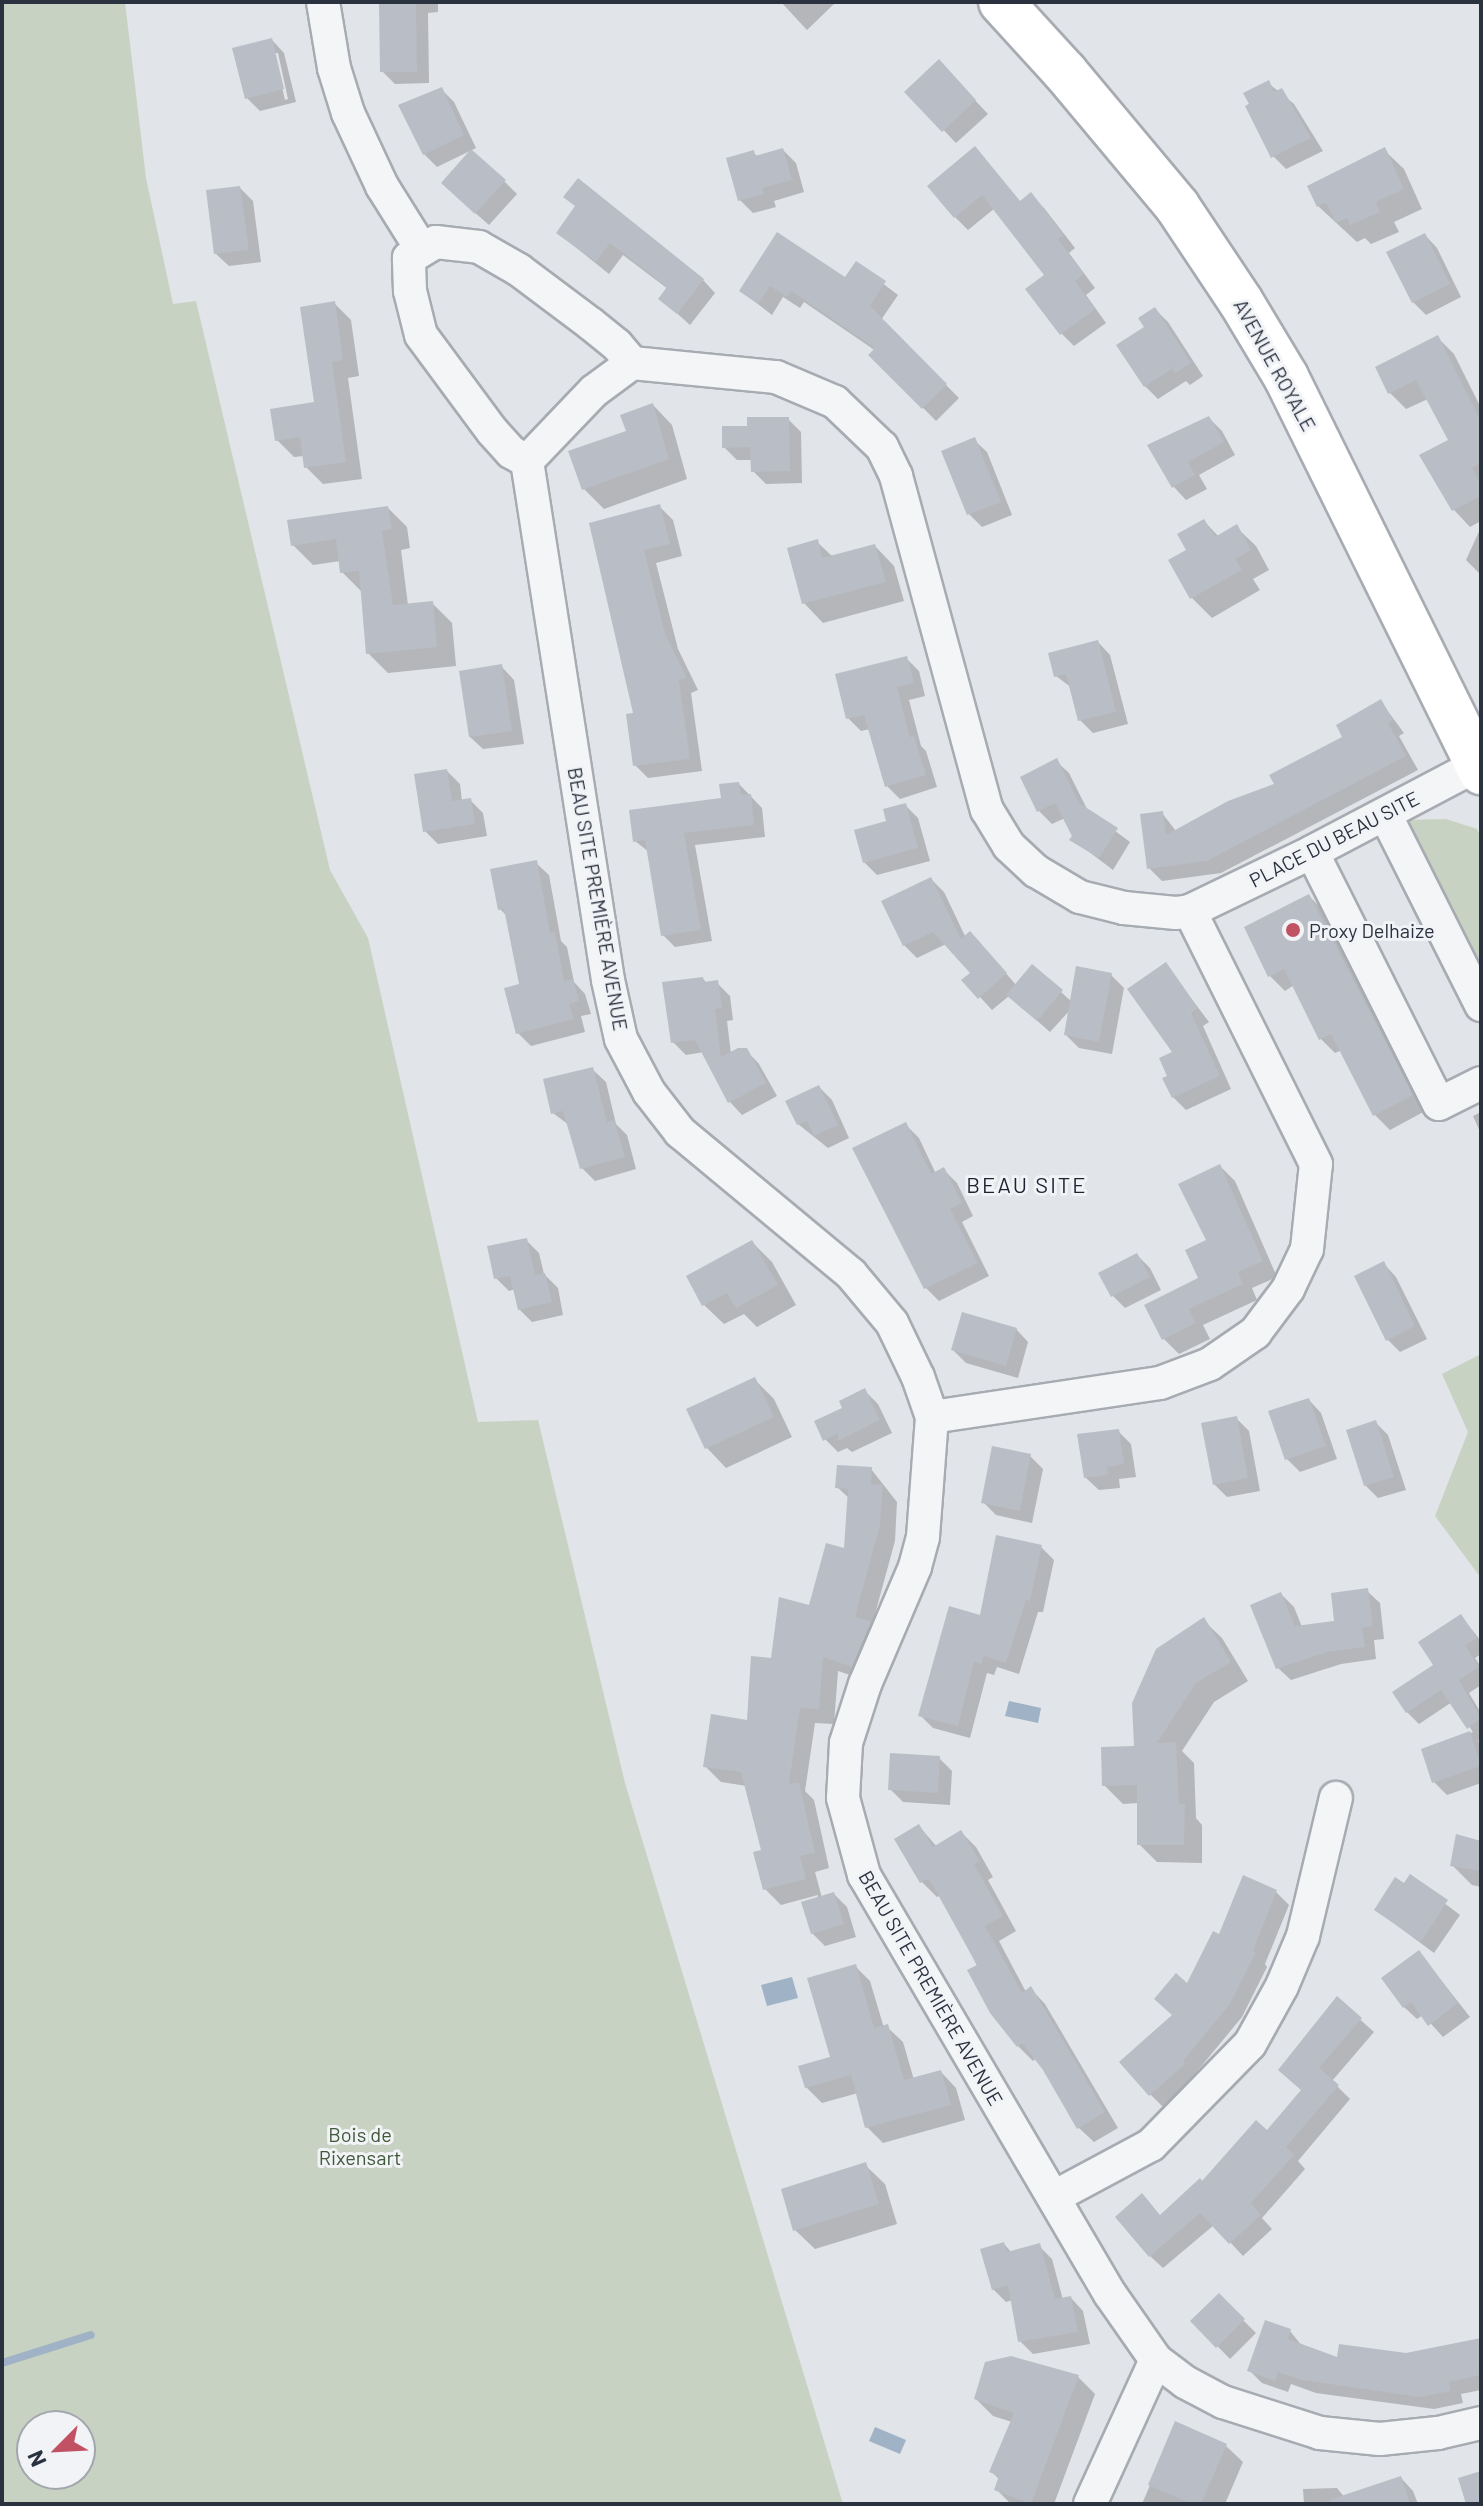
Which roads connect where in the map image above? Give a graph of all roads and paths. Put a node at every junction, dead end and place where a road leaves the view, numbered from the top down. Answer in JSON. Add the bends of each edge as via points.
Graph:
{"nodes":[{"id":1,"x":323,"y":2,"type":"edge"},
{"id":2,"x":1001,"y":2,"type":"edge"},
{"id":3,"x":422,"y":250,"type":"junction"},
{"id":4,"x":632,"y":363,"type":"junction"},
{"id":5,"x":527,"y":461,"type":"junction"},
{"id":6,"x":1479,"y":769,"type":"edge"},
{"id":7,"x":1385,"y":814,"type":"junction"},
{"id":8,"x":1312,"y":852,"type":"junction"},
{"id":9,"x":1190,"y":911,"type":"junction"},
{"id":10,"x":1481,"y":1005,"type":"edge"},
{"id":11,"x":1481,"y":1083,"type":"edge"},
{"id":12,"x":932,"y":1417,"type":"junction"},
{"id":13,"x":1336,"y":1798,"type":"dead end"},
{"id":14,"x":1054,"y":2197,"type":"junction"},
{"id":15,"x":1156,"y":2360,"type":"junction"},
{"id":16,"x":1481,"y":2423,"type":"edge"},
{"id":17,"x":1090,"y":2504,"type":"edge"}],
"edges":[{"from":1,"to":3,"type":"street","via":[[348,113],[382,186]]},
{"from":2,"to":6,"type":"street","name":"AVENUE ROYALE","via":[[1177,206],[1241,302],[1286,377]]},
{"from":3,"to":4,"type":"street","via":[[436,242],[455,242],[496,255],[591,324]]},
{"from":3,"to":5,"type":"street","via":[[409,258],[410,291],[421,335],[492,431]]},
{"from":4,"to":5,"type":"street","via":[[594,391]]},
{"from":4,"to":9,"type":"street","via":[[776,377],[835,402],[866,428],[896,476],[977,782],[1009,846],[1036,871],[1080,897],[1124,908]]},
{"from":5,"to":12,"type":"street","name":"BEAU SITE PREMIÈRE AVENUE","via":[[621,1039],[649,1092],[680,1132],[816,1241],[892,1323]]},
{"from":6,"to":7,"type":"street","name":"PLACE DU BEAU SITE"},
{"from":7,"to":8,"type":"street","name":"PLACE DU BEAU SITE"},
{"from":7,"to":10,"type":"street"},
{"from":8,"to":9,"type":"street","name":"PLACE DU BEAU SITE"},
{"from":8,"to":11,"type":"street","via":[[1439,1104]]},
{"from":9,"to":12,"type":"street","via":[[1316,1164],[1307,1249],[1288,1289],[1255,1333],[1210,1364],[1160,1383]]},
{"from":12,"to":14,"type":"street","name":"BEAU SITE PREMIÈRE AVENUE","via":[[923,1537],[846,1743],[843,1798],[864,1875]]},
{"from":13,"to":14,"type":"street","via":[[1303,1936],[1250,2044],[1151,2145]]},
{"from":14,"to":15,"type":"street","name":"BEAU SITE PREMIÈRE AVENUE"},
{"from":15,"to":16,"type":"street","name":"BEAU SITE PREMIÈRE AVENUE","via":[[1223,2402],[1320,2433],[1380,2439]]},
{"from":15,"to":17,"type":"street"}]}
